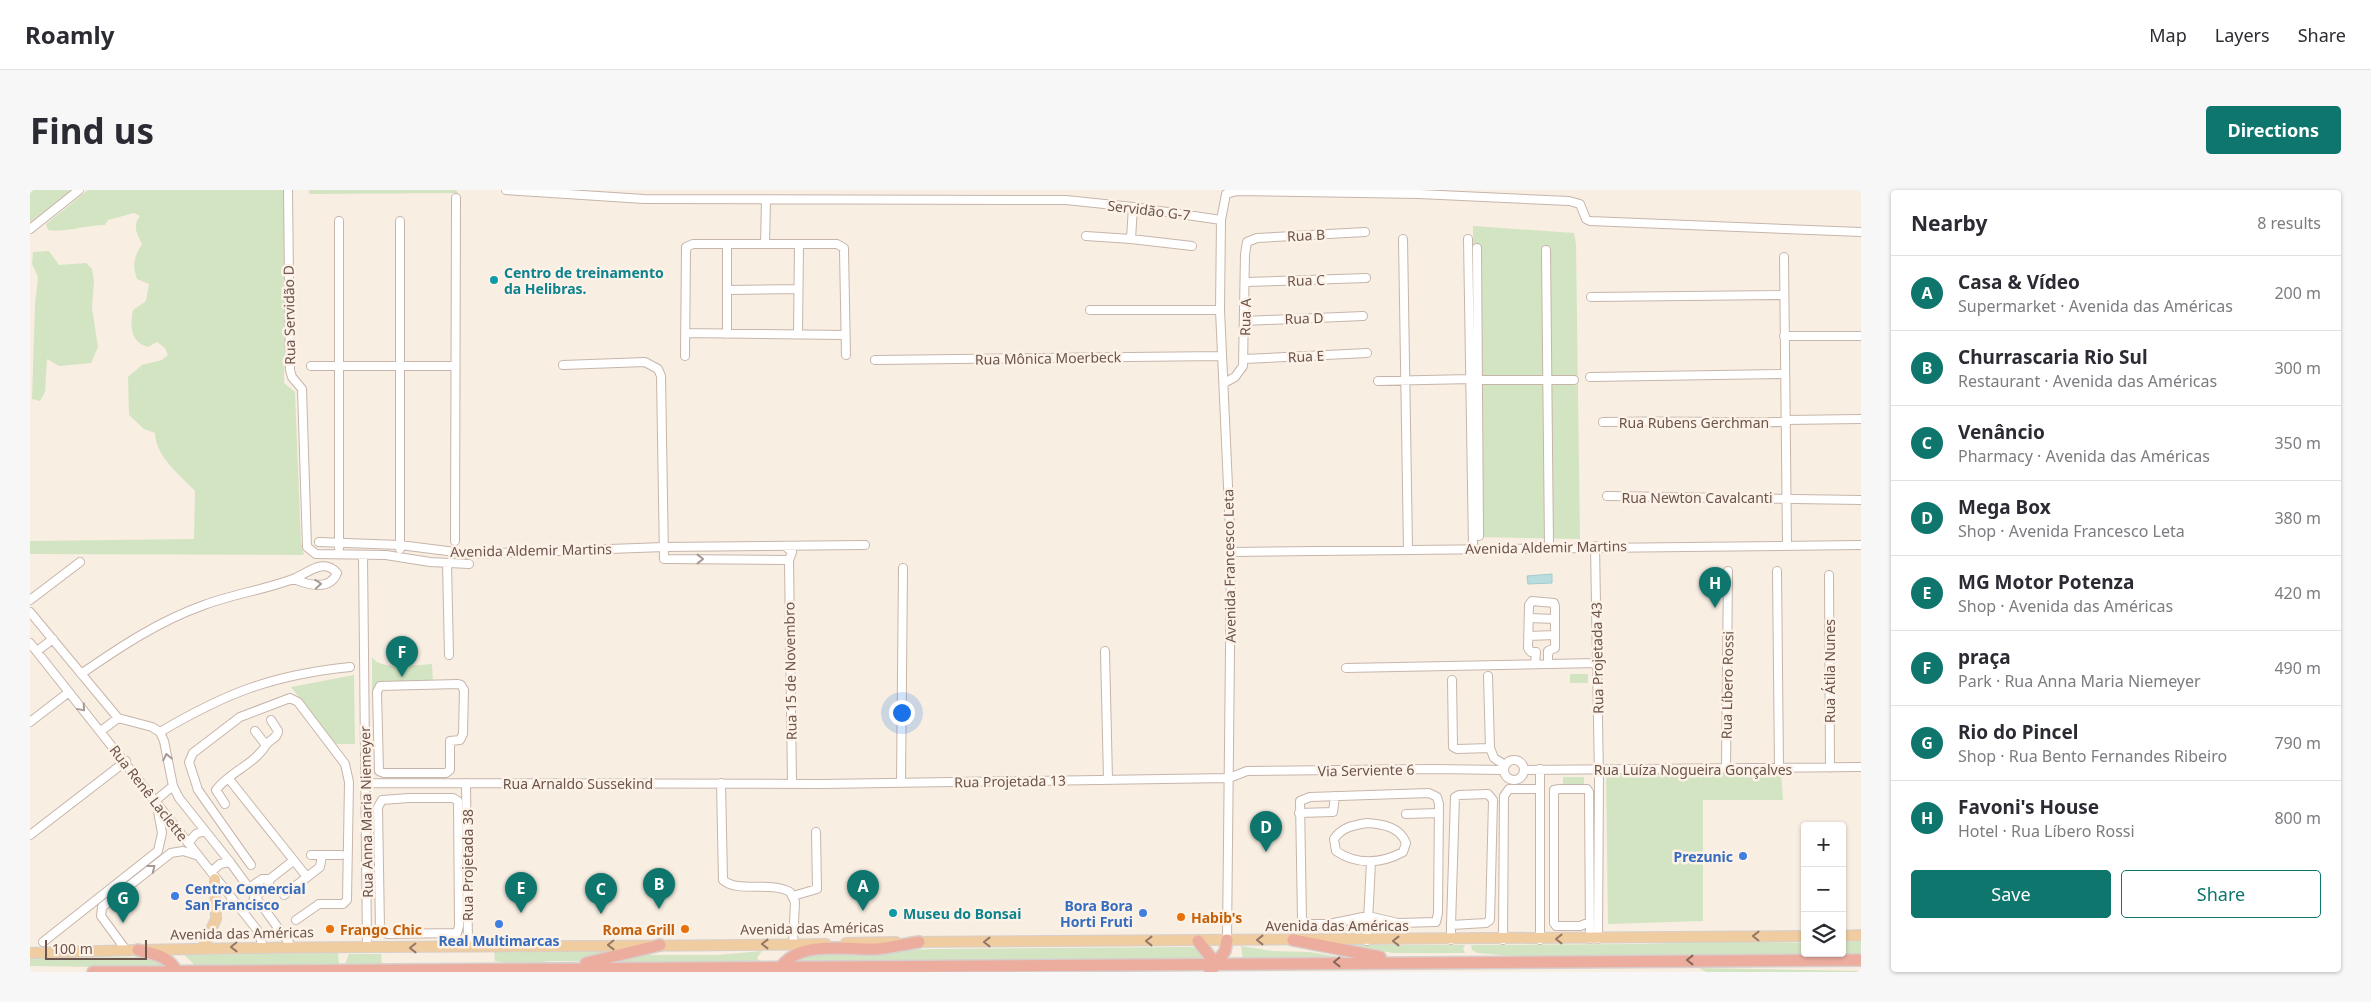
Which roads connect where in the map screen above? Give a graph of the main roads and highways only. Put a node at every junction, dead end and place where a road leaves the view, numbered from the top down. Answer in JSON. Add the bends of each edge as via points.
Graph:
{"nodes":[{"id":1,"x":213,"y":876,"type":"road end"},
{"id":2,"x":1861,"y":935,"type":"edge"},
{"id":3,"x":1801,"y":936,"type":"edge"},
{"id":4,"x":1846,"y":936,"type":"edge"},
{"id":5,"x":1227,"y":940,"type":"junction"},
{"id":6,"x":1293,"y":940,"type":"junction"},
{"id":7,"x":1198,"y":941,"type":"junction"},
{"id":8,"x":919,"y":942,"type":"junction"},
{"id":9,"x":660,"y":945,"type":"junction"},
{"id":10,"x":203,"y":948,"type":"junction"},
{"id":11,"x":138,"y":950,"type":"junction"},
{"id":12,"x":30,"y":954,"type":"edge"},
{"id":13,"x":1861,"y":960,"type":"edge"},
{"id":14,"x":1404,"y":962,"type":"junction"},
{"id":15,"x":567,"y":968,"type":"junction"},
{"id":16,"x":1213,"y":968,"type":"edge"},
{"id":17,"x":779,"y":969,"type":"edge"},
{"id":18,"x":93,"y":972,"type":"edge"},
{"id":19,"x":177,"y":972,"type":"edge"}],
"edges":[{"from":1,"to":10,"type":"main road","via":[[216,919]]},
{"from":2,"to":4,"type":"main road"},
{"from":3,"to":6,"type":"main road","name":"Avenida das Américas","one_way":true},
{"from":6,"to":5,"type":"main road","name":"Avenida das Américas","one_way":true},
{"from":5,"to":7,"type":"main road","name":"Avenida das Américas"},
{"from":5,"to":16,"type":"highway","via":[[1224,952]]},
{"from":6,"to":14,"type":"highway"},
{"from":7,"to":8,"type":"main road","name":"Avenida das Américas","one_way":true},
{"from":7,"to":16,"type":"highway"},
{"from":8,"to":9,"type":"main road","name":"Avenida das Américas","one_way":true},
{"from":8,"to":17,"type":"highway","via":[[878,949],[809,949],[790,957]]},
{"from":9,"to":10,"type":"main road","name":"Avenida das Américas","one_way":true},
{"from":9,"to":15,"type":"highway"},
{"from":10,"to":11,"type":"main road","name":"Avenida das Américas"},
{"from":11,"to":12,"type":"main road","name":"Avenida das Américas"},
{"from":11,"to":19,"type":"highway","via":[[162,956]]},
{"from":13,"to":14,"type":"highway","one_way":true},
{"from":14,"to":16,"type":"highway","one_way":true},
{"from":15,"to":17,"type":"highway"},
{"from":15,"to":19,"type":"highway"},
{"from":16,"to":17,"type":"highway"},
{"from":18,"to":19,"type":"highway"}]}
